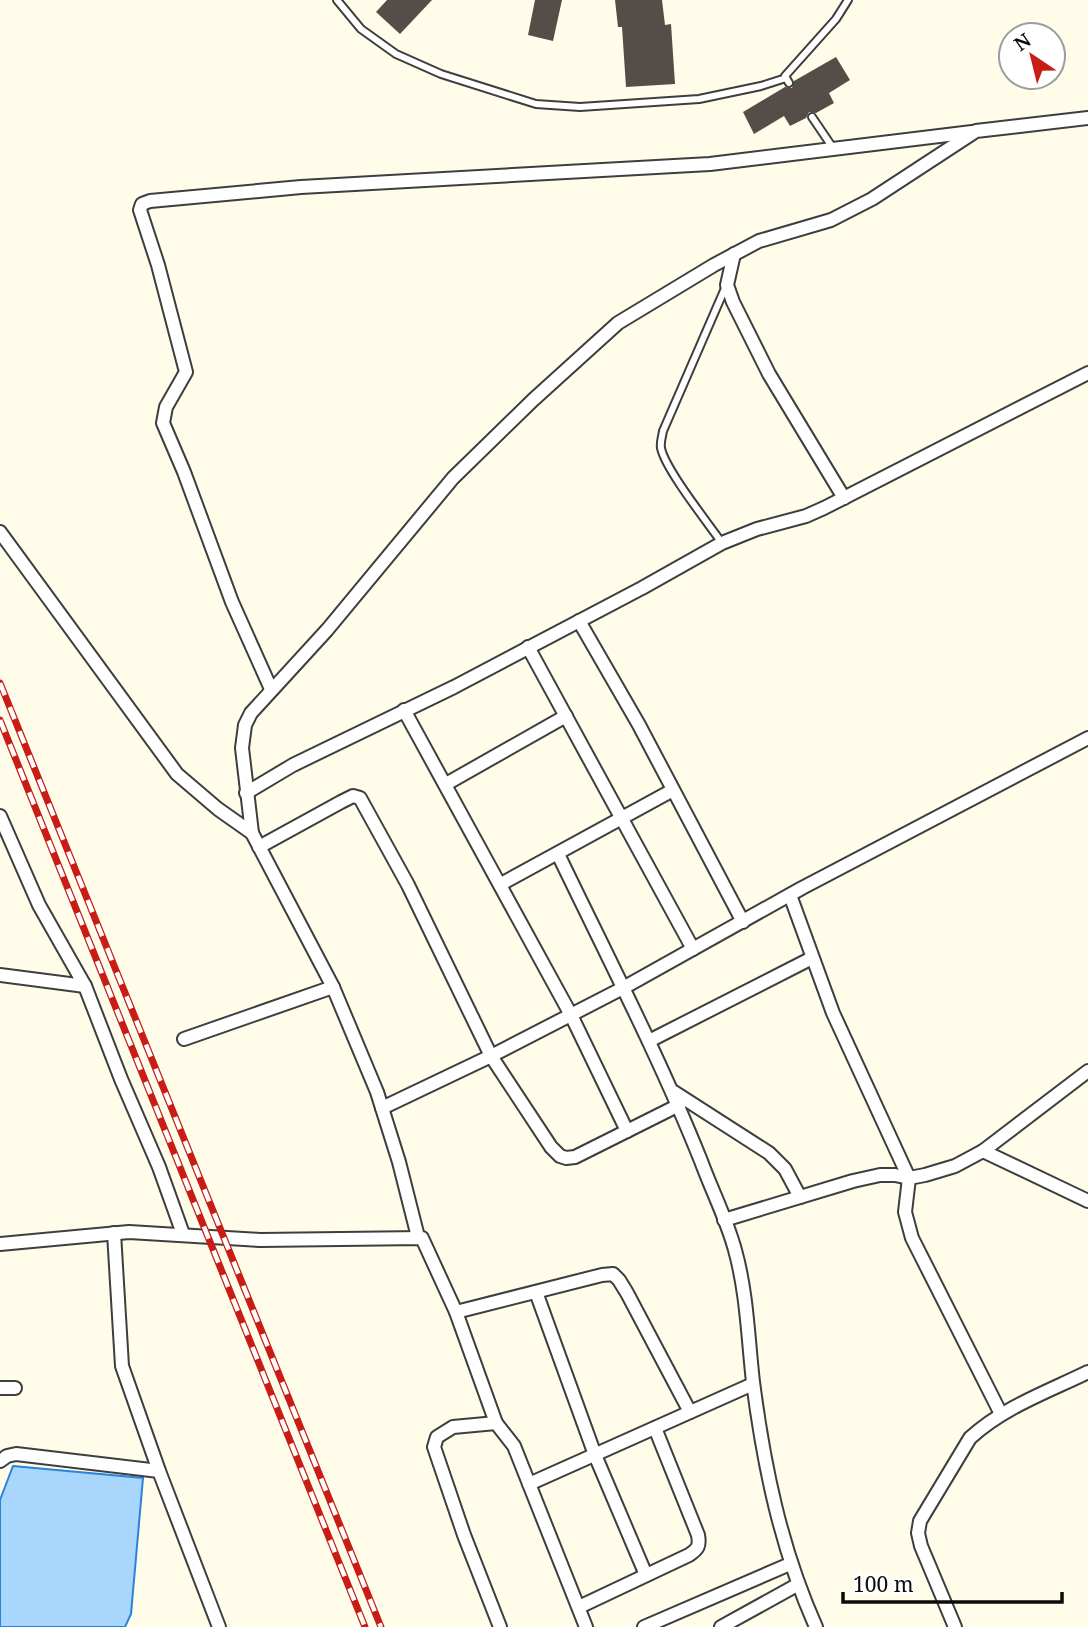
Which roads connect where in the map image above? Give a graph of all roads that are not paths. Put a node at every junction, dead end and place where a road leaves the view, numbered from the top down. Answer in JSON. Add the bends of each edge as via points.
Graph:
{"nodes":[{"id":1,"x":337,"y":0,"type":"edge"},
{"id":2,"x":848,"y":0,"type":"edge"},
{"id":3,"x":812,"y":117,"type":"dead end"},
{"id":4,"x":1088,"y":118,"type":"edge"},
{"id":5,"x":976,"y":131,"type":"junction"},
{"id":6,"x":834,"y":150,"type":"junction"},
{"id":7,"x":734,"y":254,"type":"junction"},
{"id":8,"x":727,"y":285,"type":"junction"},
{"id":9,"x":1088,"y":373,"type":"edge"},
{"id":10,"x":844,"y":498,"type":"junction"},
{"id":11,"x":0,"y":532,"type":"edge"},
{"id":12,"x":722,"y":543,"type":"junction"},
{"id":13,"x":579,"y":621,"type":"junction"},
{"id":14,"x":528,"y":647,"type":"junction"},
{"id":15,"x":271,"y":689,"type":"junction"},
{"id":16,"x":404,"y":710,"type":"junction"},
{"id":17,"x":566,"y":716,"type":"junction"},
{"id":18,"x":1087,"y":741,"type":"edge"},
{"id":19,"x":446,"y":784,"type":"junction"},
{"id":20,"x":673,"y":790,"type":"junction"},
{"id":21,"x":246,"y":793,"type":"junction"},
{"id":22,"x":0,"y":816,"type":"edge"},
{"id":23,"x":622,"y":819,"type":"junction"},
{"id":24,"x":252,"y":833,"type":"junction"},
{"id":25,"x":259,"y":847,"type":"junction"},
{"id":26,"x":558,"y":854,"type":"junction"},
{"id":27,"x":501,"y":884,"type":"junction"},
{"id":28,"x":790,"y":895,"type":"junction"},
{"id":29,"x":743,"y":922,"type":"junction"},
{"id":30,"x":693,"y":949,"type":"junction"},
{"id":31,"x":812,"y":958,"type":"junction"},
{"id":32,"x":0,"y":975,"type":"edge"},
{"id":33,"x":85,"y":986,"type":"junction"},
{"id":34,"x":333,"y":987,"type":"junction"},
{"id":35,"x":623,"y":988,"type":"junction"},
{"id":36,"x":571,"y":1015,"type":"junction"},
{"id":37,"x":184,"y":1039,"type":"dead end"},
{"id":38,"x":649,"y":1041,"type":"junction"},
{"id":39,"x":491,"y":1056,"type":"junction"},
{"id":40,"x":1088,"y":1071,"type":"edge"},
{"id":41,"x":672,"y":1091,"type":"junction"},
{"id":42,"x":679,"y":1105,"type":"junction"},
{"id":43,"x":382,"y":1108,"type":"junction"},
{"id":44,"x":627,"y":1131,"type":"junction"},
{"id":45,"x":983,"y":1151,"type":"junction"},
{"id":46,"x":909,"y":1178,"type":"junction"},
{"id":47,"x":800,"y":1197,"type":"junction"},
{"id":48,"x":1088,"y":1201,"type":"edge"},
{"id":49,"x":724,"y":1220,"type":"junction"},
{"id":50,"x":114,"y":1233,"type":"junction"},
{"id":51,"x":183,"y":1234,"type":"junction"},
{"id":52,"x":418,"y":1237,"type":"junction"},
{"id":53,"x":0,"y":1244,"type":"edge"},
{"id":54,"x":536,"y":1292,"type":"junction"},
{"id":55,"x":456,"y":1312,"type":"junction"},
{"id":56,"x":1088,"y":1372,"type":"edge"},
{"id":57,"x":753,"y":1384,"type":"junction"},
{"id":58,"x":0,"y":1388,"type":"edge"},
{"id":59,"x":15,"y":1388,"type":"dead end"},
{"id":60,"x":690,"y":1412,"type":"junction"},
{"id":61,"x":1001,"y":1414,"type":"junction"},
{"id":62,"x":496,"y":1423,"type":"junction"},
{"id":63,"x":655,"y":1428,"type":"junction"},
{"id":64,"x":595,"y":1455,"type":"junction"},
{"id":65,"x":2,"y":1457,"type":"edge"},
{"id":66,"x":159,"y":1471,"type":"junction"},
{"id":67,"x":529,"y":1484,"type":"junction"},
{"id":68,"x":790,"y":1564,"type":"junction"},
{"id":69,"x":646,"y":1575,"type":"junction"},
{"id":70,"x":797,"y":1585,"type":"junction"},
{"id":71,"x":579,"y":1607,"type":"junction"},
{"id":72,"x":219,"y":1627,"type":"edge"},
{"id":73,"x":500,"y":1627,"type":"edge"},
{"id":74,"x":586,"y":1627,"type":"edge"},
{"id":75,"x":644,"y":1627,"type":"edge"},
{"id":76,"x":722,"y":1627,"type":"edge"},
{"id":77,"x":816,"y":1627,"type":"edge"},
{"id":78,"x":956,"y":1627,"type":"edge"}],
"edges":[{"from":1,"to":2,"type":"lane","via":[[361,29],[396,54],[441,74],[536,104],[580,107],[699,99],[787,81]]},
{"from":3,"to":6,"type":"lane"},
{"from":4,"to":5,"type":"street"},
{"from":5,"to":6,"type":"street"},
{"from":5,"to":7,"type":"street","via":[[831,220]]},
{"from":6,"to":15,"type":"street","via":[[710,164],[300,187],[142,204],[186,372],[166,407],[163,423]]},
{"from":7,"to":8,"type":"street"},
{"from":7,"to":15,"type":"street","via":[[618,323],[568,368],[453,478],[327,630]]},
{"from":8,"to":10,"type":"street","via":[[769,374]]},
{"from":8,"to":12,"type":"lane","via":[[661,441],[671,469]]},
{"from":9,"to":10,"type":"street"},
{"from":10,"to":12,"type":"street","via":[[806,516]]},
{"from":11,"to":24,"type":"street","via":[[177,774]]},
{"from":12,"to":13,"type":"street"},
{"from":13,"to":14,"type":"street"},
{"from":13,"to":20,"type":"street"},
{"from":14,"to":16,"type":"street"},
{"from":14,"to":17,"type":"street"},
{"from":15,"to":21,"type":"street","via":[[245,725]]},
{"from":16,"to":19,"type":"street"},
{"from":16,"to":21,"type":"street"},
{"from":17,"to":19,"type":"street"},
{"from":17,"to":23,"type":"street"},
{"from":18,"to":28,"type":"street"},
{"from":19,"to":27,"type":"street"},
{"from":20,"to":23,"type":"street"},
{"from":20,"to":29,"type":"street"},
{"from":21,"to":24,"type":"street"},
{"from":22,"to":33,"type":"street","via":[[39,905]]},
{"from":23,"to":26,"type":"street"},
{"from":23,"to":30,"type":"street"},
{"from":24,"to":25,"type":"street"},
{"from":25,"to":34,"type":"street"},
{"from":25,"to":39,"type":"street","via":[[353,796],[360,798]]},
{"from":26,"to":27,"type":"street"},
{"from":26,"to":35,"type":"street"},
{"from":27,"to":36,"type":"street"},
{"from":28,"to":29,"type":"street"},
{"from":28,"to":31,"type":"street"},
{"from":29,"to":30,"type":"street"},
{"from":30,"to":35,"type":"street"},
{"from":31,"to":38,"type":"street"},
{"from":31,"to":46,"type":"street","via":[[841,1033]]},
{"from":32,"to":33,"type":"street"},
{"from":33,"to":51,"type":"street"},
{"from":34,"to":37,"type":"street"},
{"from":34,"to":43,"type":"street"},
{"from":35,"to":36,"type":"street"},
{"from":35,"to":38,"type":"street"},
{"from":36,"to":39,"type":"street"},
{"from":36,"to":44,"type":"street"},
{"from":38,"to":41,"type":"street"},
{"from":39,"to":43,"type":"street"},
{"from":39,"to":44,"type":"street","via":[[560,1156],[575,1157]]},
{"from":40,"to":45,"type":"street"},
{"from":41,"to":42,"type":"street"},
{"from":41,"to":47,"type":"street","via":[[769,1153],[785,1169]]},
{"from":42,"to":44,"type":"street"},
{"from":42,"to":49,"type":"street"},
{"from":43,"to":52,"type":"street"},
{"from":45,"to":46,"type":"street","via":[[955,1166]]},
{"from":45,"to":48,"type":"street"},
{"from":46,"to":47,"type":"street","via":[[880,1175]]},
{"from":46,"to":61,"type":"street","via":[[906,1223]]},
{"from":47,"to":49,"type":"street"},
{"from":49,"to":57,"type":"street","via":[[743,1283]]},
{"from":50,"to":51,"type":"street"},
{"from":50,"to":53,"type":"street"},
{"from":50,"to":66,"type":"street","via":[[122,1366]]},
{"from":51,"to":52,"type":"street","via":[[260,1240]]},
{"from":52,"to":55,"type":"street","via":[[424,1241]]},
{"from":54,"to":55,"type":"street"},
{"from":54,"to":60,"type":"street","via":[[613,1274]]},
{"from":54,"to":64,"type":"street"},
{"from":55,"to":62,"type":"street"},
{"from":56,"to":61,"type":"street"},
{"from":57,"to":60,"type":"street"},
{"from":57,"to":68,"type":"street","via":[[769,1482]]},
{"from":58,"to":59,"type":"street"},
{"from":60,"to":63,"type":"street"},
{"from":61,"to":78,"type":"street","via":[[970,1438],[920,1521],[921,1546]]},
{"from":62,"to":67,"type":"street","via":[[513,1446]]},
{"from":62,"to":73,"type":"street","via":[[453,1427],[437,1437],[434,1447]]},
{"from":63,"to":64,"type":"street"},
{"from":63,"to":69,"type":"street","via":[[699,1544],[689,1555]]},
{"from":64,"to":67,"type":"street"},
{"from":64,"to":69,"type":"street"},
{"from":65,"to":66,"type":"street","via":[[16,1454]]},
{"from":66,"to":72,"type":"street"},
{"from":67,"to":71,"type":"street"},
{"from":68,"to":70,"type":"street"},
{"from":68,"to":75,"type":"street"},
{"from":69,"to":71,"type":"street"},
{"from":70,"to":76,"type":"street"},
{"from":70,"to":77,"type":"street"},
{"from":71,"to":74,"type":"street"}]}
